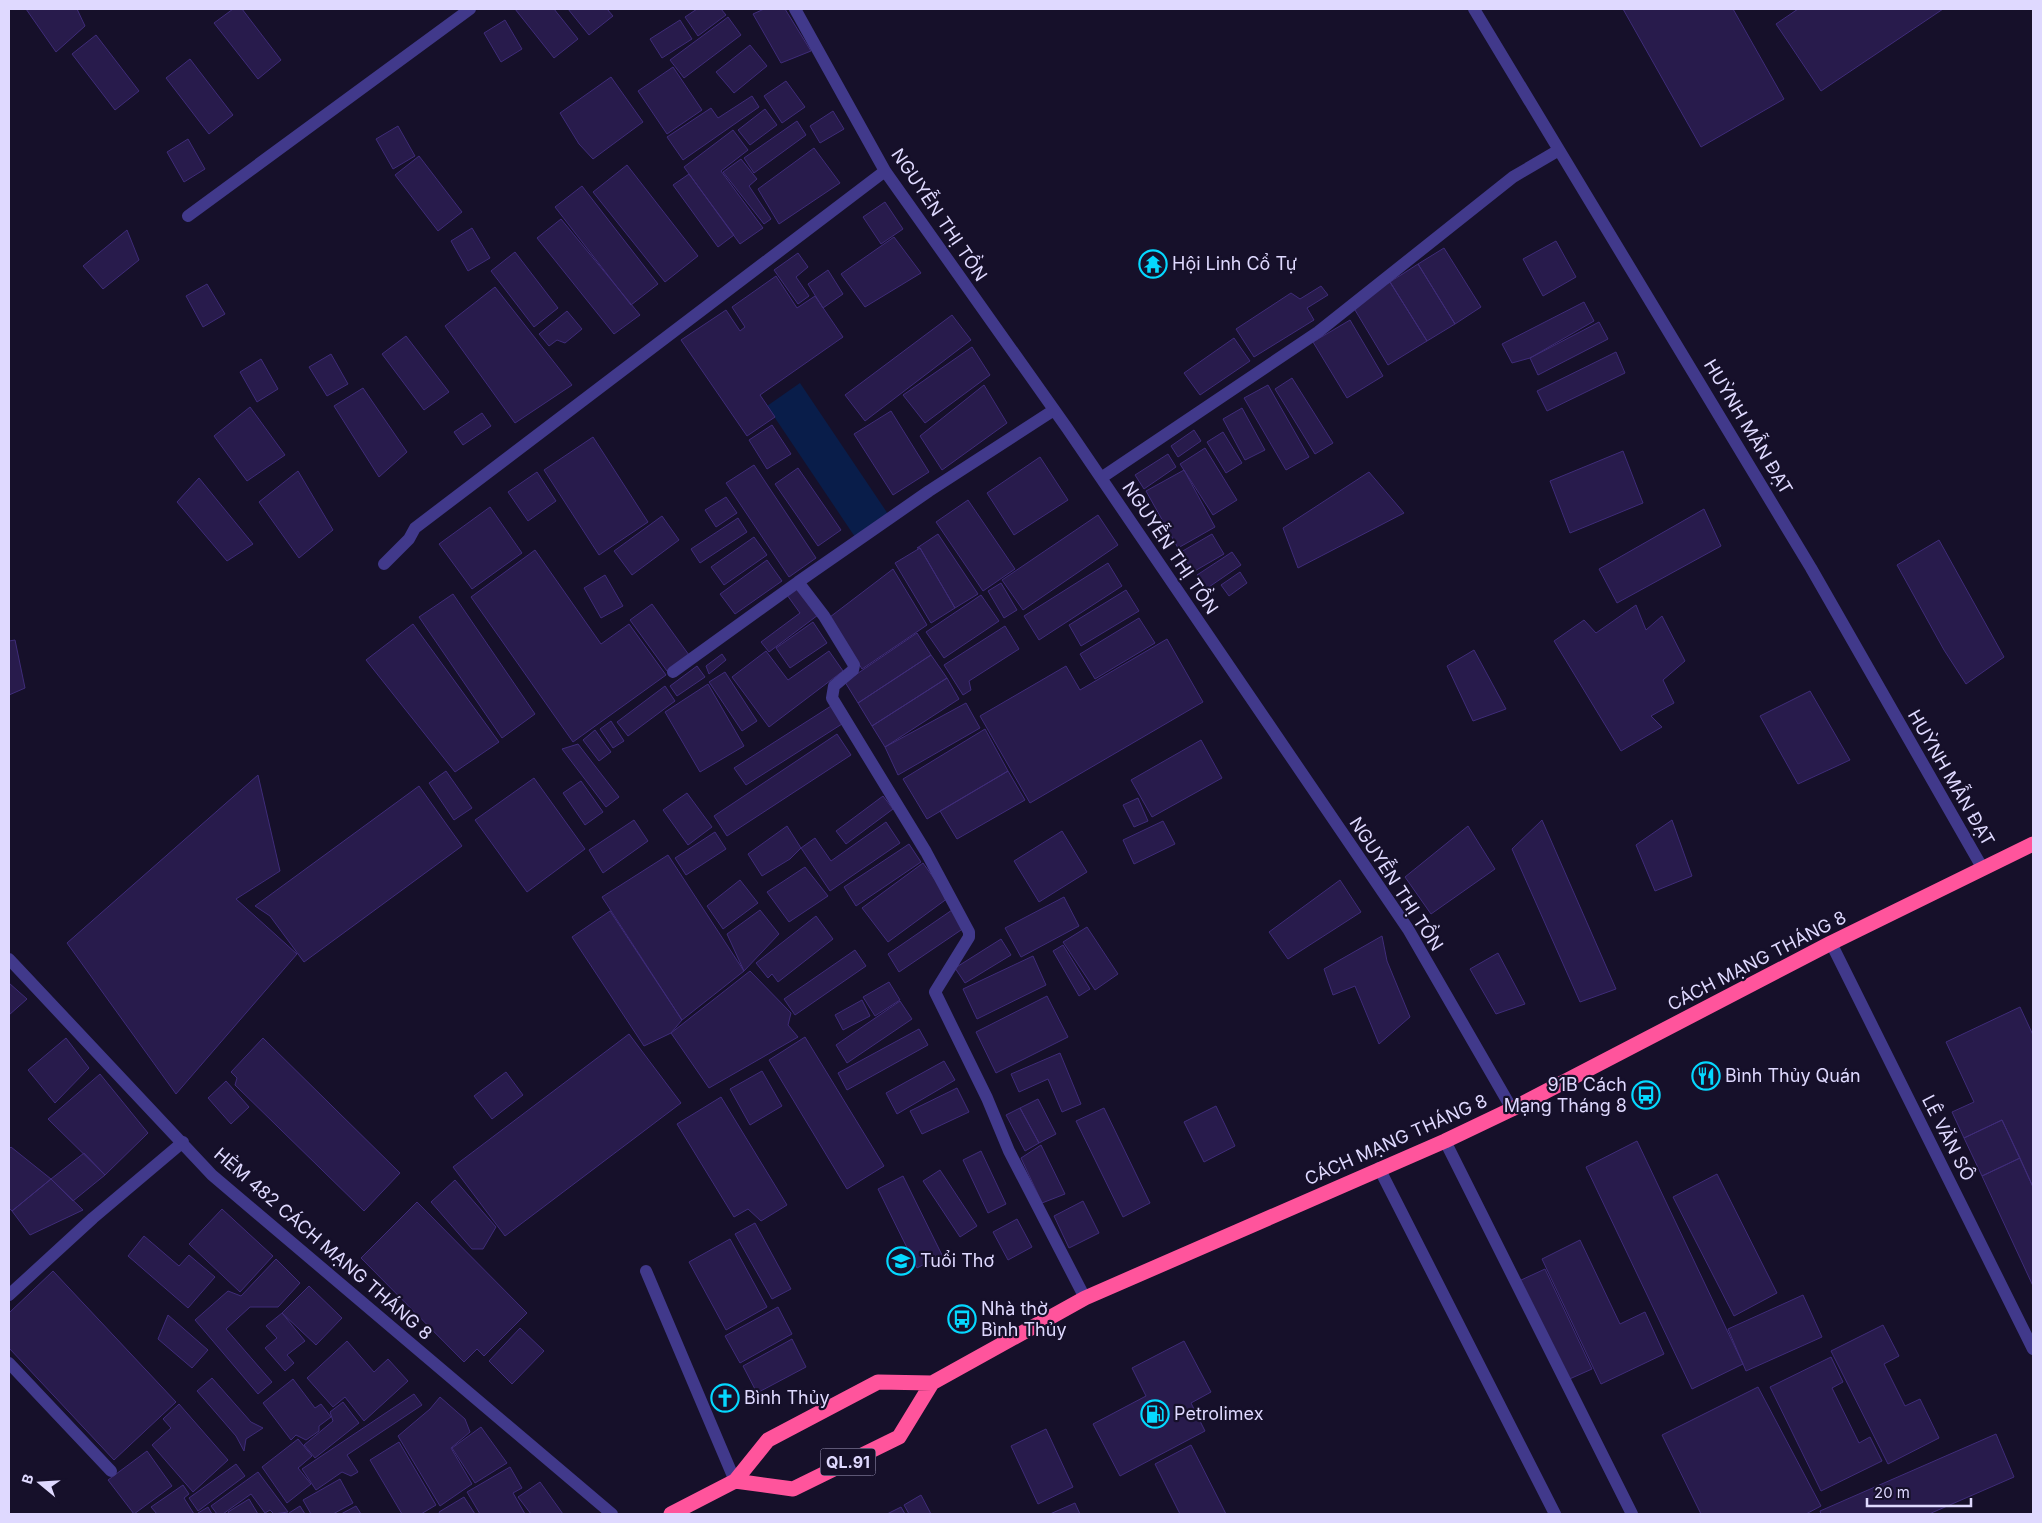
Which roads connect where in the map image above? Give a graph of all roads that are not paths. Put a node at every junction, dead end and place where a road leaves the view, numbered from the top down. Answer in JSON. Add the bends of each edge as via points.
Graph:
{"nodes":[{"id":1,"x":470,"y":9,"type":"edge"},
{"id":2,"x":795,"y":9,"type":"edge"},
{"id":3,"x":1474,"y":9,"type":"edge"},
{"id":4,"x":1559,"y":150,"type":"junction"},
{"id":5,"x":886,"y":171,"type":"junction"},
{"id":6,"x":188,"y":216,"type":"dead end"},
{"id":7,"x":1054,"y":410,"type":"junction"},
{"id":8,"x":1101,"y":478,"type":"junction"},
{"id":9,"x":384,"y":564,"type":"dead end"},
{"id":10,"x":798,"y":582,"type":"junction"},
{"id":11,"x":673,"y":672,"type":"dead end"},
{"id":12,"x":2033,"y":844,"type":"edge"},
{"id":13,"x":1983,"y":869,"type":"junction"},
{"id":14,"x":1831,"y":943,"type":"junction"},
{"id":15,"x":9,"y":959,"type":"edge"},
{"id":16,"x":1512,"y":1109,"type":"junction"},
{"id":17,"x":1445,"y":1141,"type":"junction"},
{"id":18,"x":183,"y":1142,"type":"junction"},
{"id":19,"x":1379,"y":1168,"type":"junction"},
{"id":20,"x":646,"y":1271,"type":"dead end"},
{"id":21,"x":9,"y":1295,"type":"edge"},
{"id":22,"x":1085,"y":1298,"type":"junction"},
{"id":23,"x":2033,"y":1349,"type":"edge"},
{"id":24,"x":9,"y":1363,"type":"edge"},
{"id":25,"x":932,"y":1383,"type":"junction"},
{"id":26,"x":111,"y":1471,"type":"dead end"},
{"id":27,"x":736,"y":1481,"type":"junction"},
{"id":28,"x":612,"y":1514,"type":"edge"},
{"id":29,"x":671,"y":1514,"type":"edge"},
{"id":30,"x":1555,"y":1514,"type":"edge"},
{"id":31,"x":1632,"y":1514,"type":"edge"}],
"edges":[{"from":1,"to":6,"type":"street"},
{"from":2,"to":5,"type":"street","name":"NGUYỄN THỊ TỒN"},
{"from":3,"to":4,"type":"street","name":"HUỲNH MẪN ĐẠT"},
{"from":4,"to":8,"type":"street","via":[[1513,176],[1318,332]]},
{"from":4,"to":13,"type":"street","name":"HUỲNH MẪN ĐẠT","via":[[1811,568]]},
{"from":5,"to":7,"type":"street","name":"NGUYỄN THỊ TỒN"},
{"from":5,"to":9,"type":"street","via":[[415,528],[409,539]]},
{"from":7,"to":8,"type":"street","name":"NGUYỄN THỊ TỒN"},
{"from":7,"to":10,"type":"street"},
{"from":8,"to":16,"type":"street","name":"NGUYỄN THỊ TỒN","via":[[1408,929]]},
{"from":10,"to":11,"type":"street"},
{"from":10,"to":22,"type":"street","via":[[824,616],[854,665],[853,670],[834,686],[832,698],[926,852],[969,932],[935,992],[1010,1151]]},
{"from":12,"to":13,"type":"highway","name":"CÁCH MẠNG THÁNG 8","number":"QL.91"},
{"from":13,"to":14,"type":"highway","name":"CÁCH MẠNG THÁNG 8","number":"QL.91"},
{"from":14,"to":16,"type":"highway","name":"CÁCH MẠNG THÁNG 8","number":"QL.91"},
{"from":14,"to":23,"type":"street","name":"LÊ VĂN SÔ"},
{"from":15,"to":18,"type":"street","name":"HẺM 482 CÁCH MẠNG THÁNG 8"},
{"from":16,"to":17,"type":"highway","name":"CÁCH MẠNG THÁNG 8","number":"QL.91"},
{"from":17,"to":19,"type":"highway","name":"CÁCH MẠNG THÁNG 8","number":"QL.91"},
{"from":17,"to":31,"type":"street"},
{"from":18,"to":21,"type":"street"},
{"from":18,"to":28,"type":"street","name":"HẺM 482 CÁCH MẠNG THÁNG 8","via":[[212,1175]]},
{"from":19,"to":22,"type":"highway","name":"CÁCH MẠNG THÁNG 8","number":"QL.91"},
{"from":19,"to":30,"type":"street"},
{"from":20,"to":27,"type":"street"},
{"from":22,"to":25,"type":"highway","name":"CÁCH MẠNG THÁNG 8","number":"QL.91"},
{"from":24,"to":26,"type":"street"},
{"from":25,"to":27,"type":"highway","via":[[878,1382],[768,1440]]},
{"from":25,"to":27,"type":"highway","name":"CÁCH MẠNG THÁNG 8","number":"QL.91","via":[[899,1437],[794,1489]]},
{"from":27,"to":29,"type":"highway"}]}
